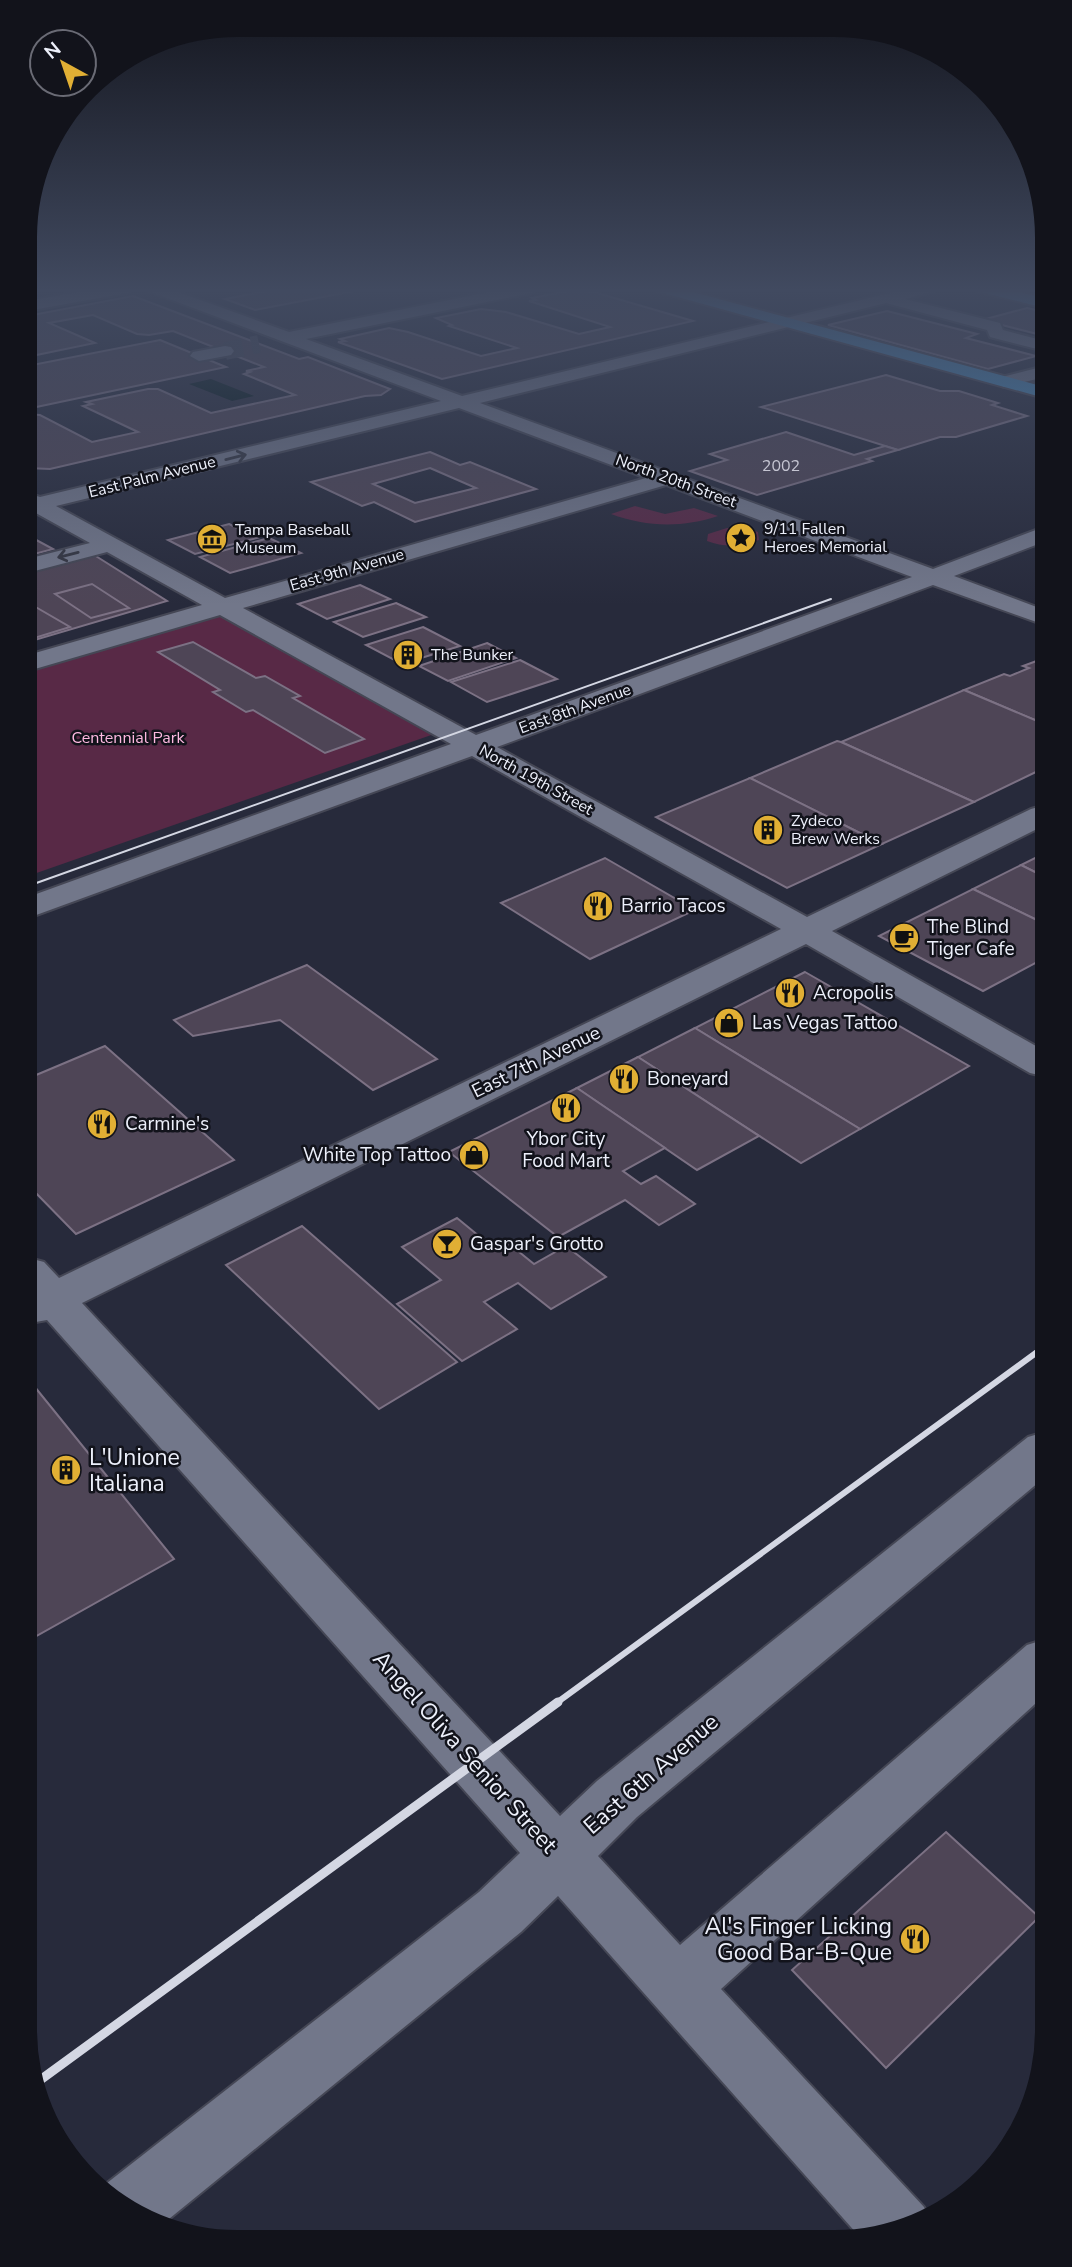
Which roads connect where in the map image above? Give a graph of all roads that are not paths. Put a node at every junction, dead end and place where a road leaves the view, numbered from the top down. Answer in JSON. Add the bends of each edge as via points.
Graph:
{"nodes":[{"id":1,"x":423,"y":394,"type":"edge"},
{"id":2,"x":440,"y":394,"type":"edge"},
{"id":3,"x":496,"y":394,"type":"edge"},
{"id":4,"x":462,"y":402,"type":"junction"},
{"id":5,"x":667,"y":478,"type":"junction"},
{"id":6,"x":37,"y":497,"type":"edge"},
{"id":7,"x":37,"y":497,"type":"edge"},
{"id":8,"x":37,"y":503,"type":"edge"},
{"id":9,"x":1035,"y":537,"type":"edge"},
{"id":10,"x":109,"y":545,"type":"junction"},
{"id":11,"x":37,"y":563,"type":"edge"},
{"id":12,"x":932,"y":576,"type":"junction"},
{"id":13,"x":222,"y":607,"type":"junction"},
{"id":14,"x":1035,"y":614,"type":"edge"},
{"id":15,"x":37,"y":660,"type":"edge"},
{"id":16,"x":474,"y":746,"type":"junction"},
{"id":17,"x":1035,"y":818,"type":"edge"},
{"id":18,"x":37,"y":905,"type":"edge"},
{"id":19,"x":807,"y":930,"type":"junction"},
{"id":20,"x":1035,"y":1060,"type":"edge"},
{"id":21,"x":38,"y":1293,"type":"edge"},
{"id":22,"x":1035,"y":1458,"type":"edge"},
{"id":23,"x":1035,"y":1671,"type":"edge"},
{"id":24,"x":559,"y":1856,"type":"junction"},
{"id":25,"x":678,"y":1986,"type":"junction"},
{"id":26,"x":136,"y":2203,"type":"edge"},
{"id":27,"x":891,"y":2222,"type":"edge"}],
"edges":[{"from":1,"to":6,"type":"street","name":"East Palm Avenue"},
{"from":2,"to":4,"type":"street","name":"North 20th Street"},
{"from":3,"to":4,"type":"street","name":"East Palm Avenue"},
{"from":4,"to":5,"type":"street","name":"North 20th Street"},
{"from":7,"to":4,"type":"street","name":"East Palm Avenue","one_way":true},
{"from":5,"to":12,"type":"street","name":"North 20th Street"},
{"from":5,"to":13,"type":"street","name":"East 9th Avenue"},
{"from":8,"to":10,"type":"street","name":"North 19th Street"},
{"from":9,"to":12,"type":"street","name":"East 8th Avenue"},
{"from":10,"to":11,"type":"street","one_way":true},
{"from":10,"to":13,"type":"street","name":"North 19th Street"},
{"from":12,"to":14,"type":"street","name":"North 20th Street"},
{"from":12,"to":16,"type":"street","name":"East 8th Avenue"},
{"from":13,"to":15,"type":"street","name":"East 9th Avenue"},
{"from":13,"to":16,"type":"street","name":"North 19th Street"},
{"from":16,"to":18,"type":"street","name":"East 8th Avenue"},
{"from":16,"to":19,"type":"street","name":"North 19th Street"},
{"from":17,"to":19,"type":"street","name":"East 7th Avenue"},
{"from":19,"to":20,"type":"street","name":"North 19th Street"},
{"from":19,"to":21,"type":"street","name":"East 7th Avenue"},
{"from":21,"to":24,"type":"street","name":"Angel Oliva Senior Street"},
{"from":22,"to":24,"type":"street","name":"East 6th Avenue","via":[[617,1798]]},
{"from":23,"to":25,"type":"street"},
{"from":24,"to":25,"type":"street","name":"Angel Oliva Senior Street"},
{"from":24,"to":26,"type":"street","name":"East 6th Avenue","via":[[500,1912]]},
{"from":25,"to":27,"type":"street","name":"Angel Oliva Senior Street"}]}
